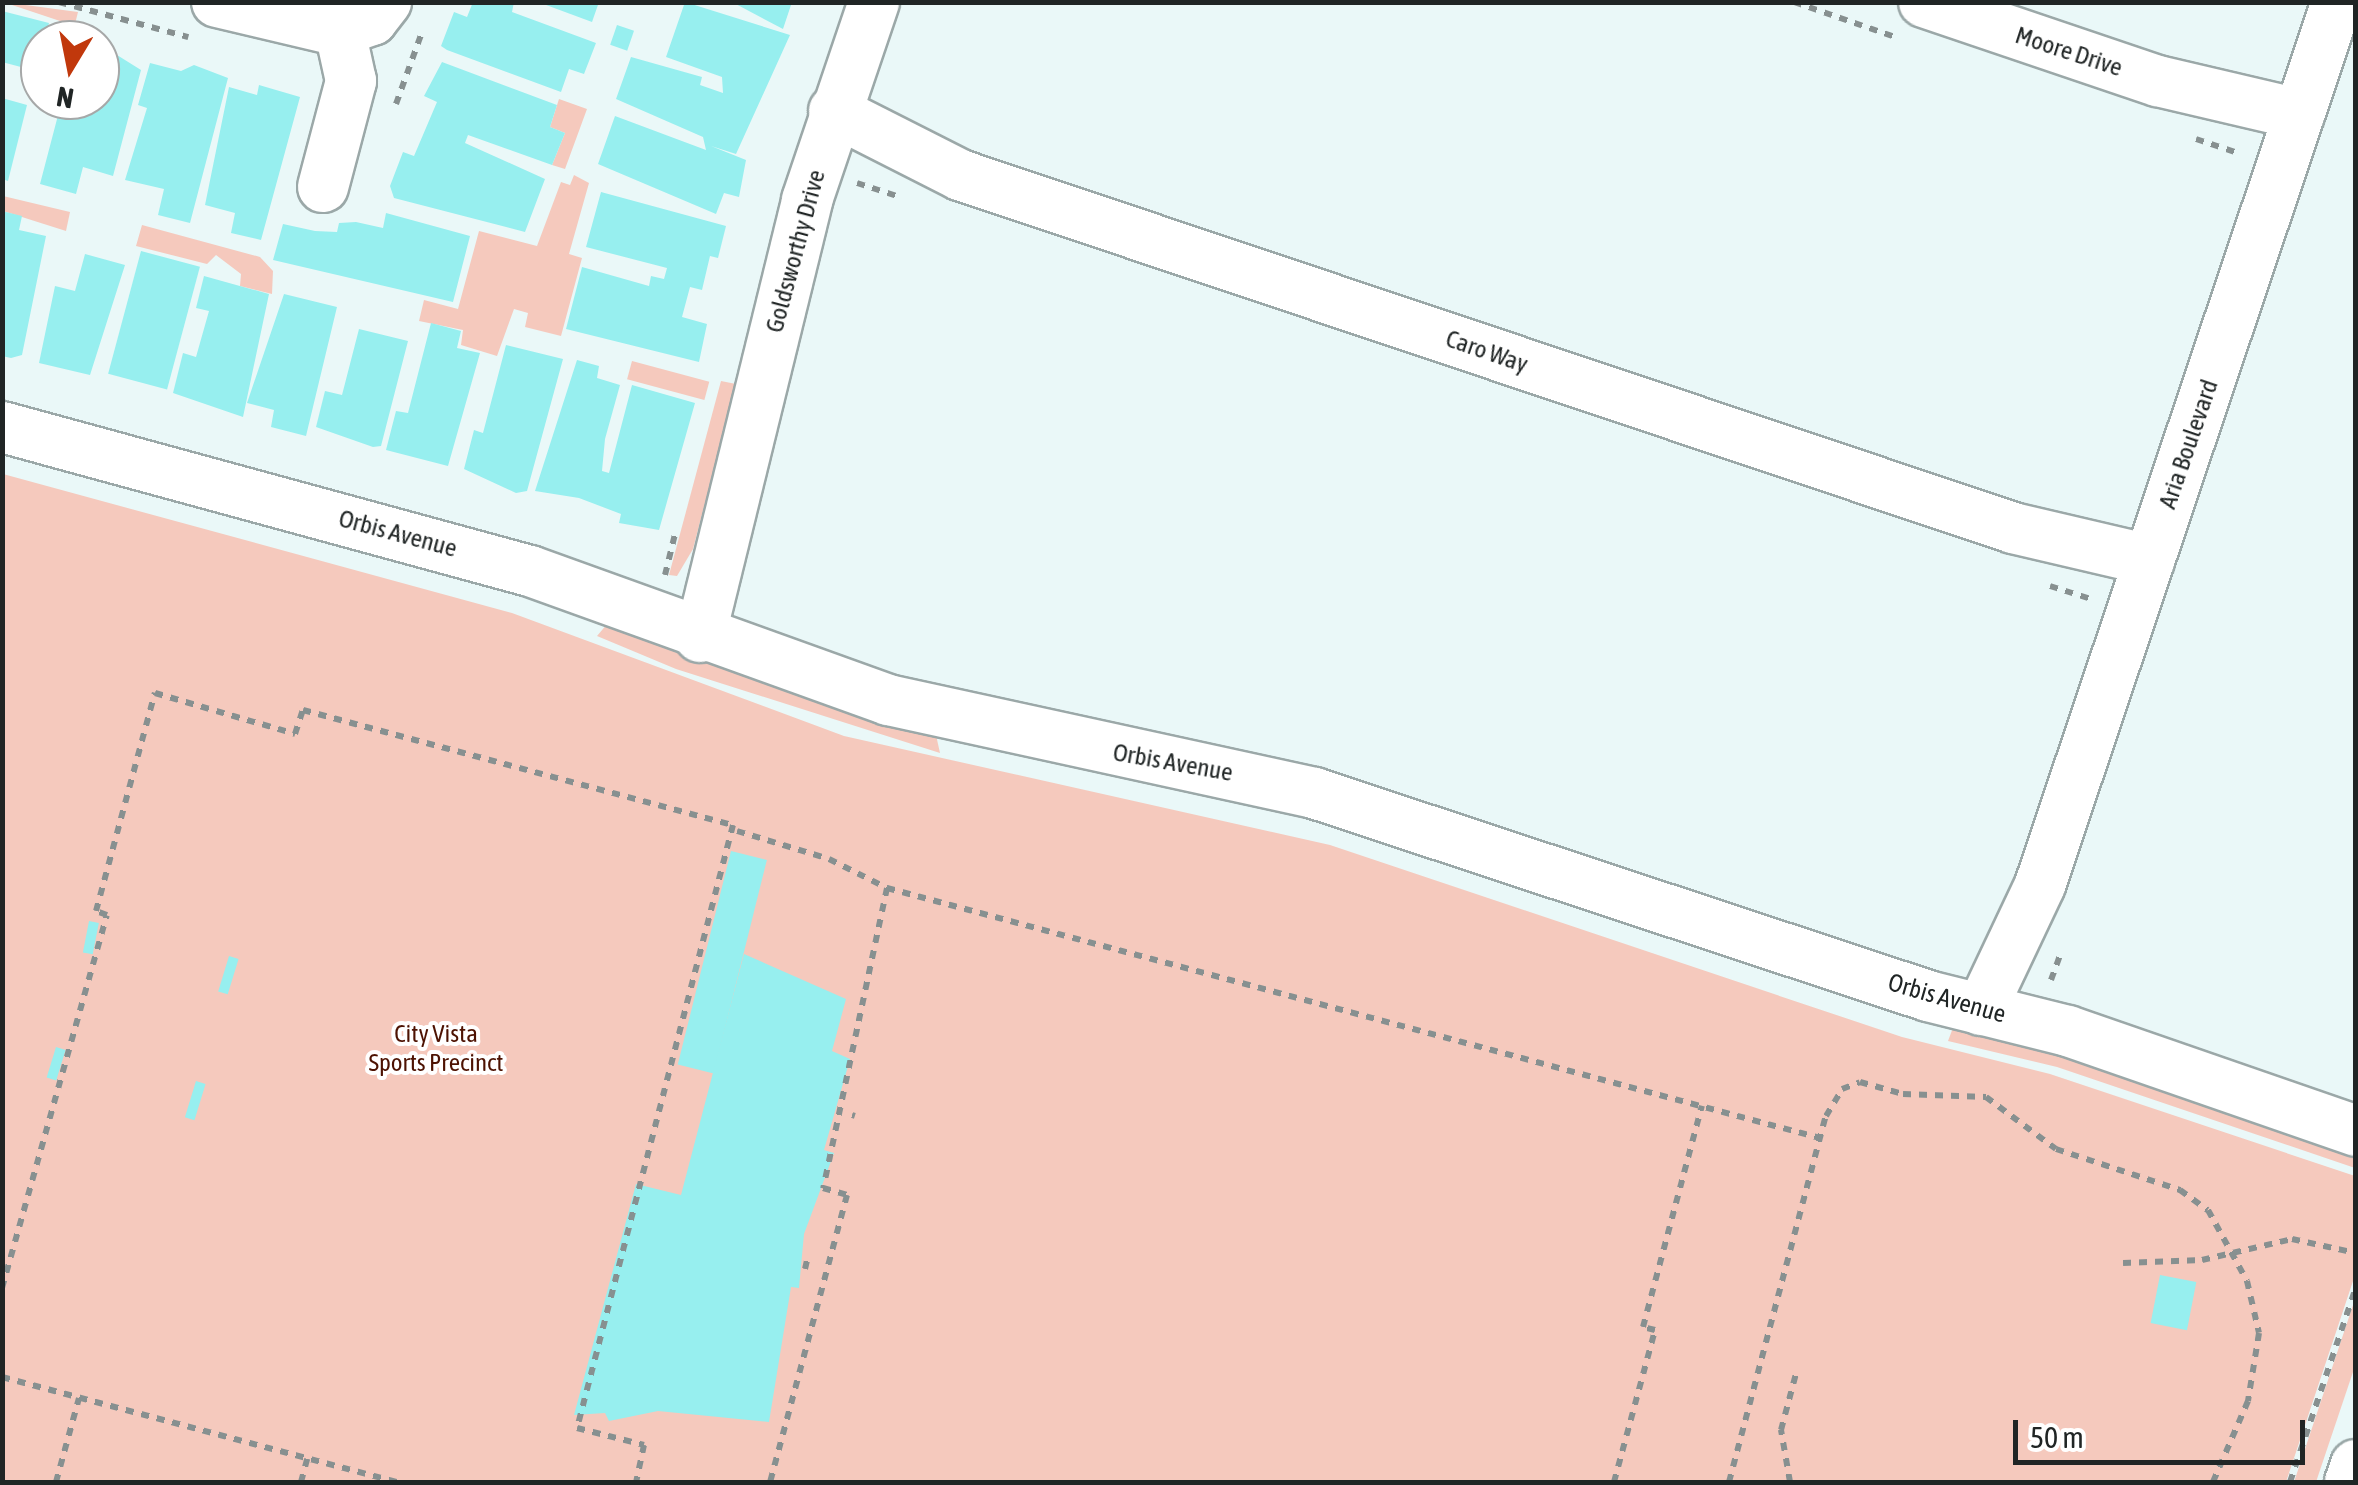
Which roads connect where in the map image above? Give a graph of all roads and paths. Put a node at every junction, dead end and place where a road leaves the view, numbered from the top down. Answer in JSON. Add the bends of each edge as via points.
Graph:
{"nodes":[{"id":1,"x":217,"y":2,"type":"edge"},
{"id":2,"x":874,"y":2,"type":"edge"},
{"id":3,"x":1924,"y":2,"type":"edge"},
{"id":4,"x":2337,"y":2,"type":"edge"},
{"id":5,"x":408,"y":6,"type":"edge"},
{"id":6,"x":340,"y":32,"type":"junction"},
{"id":7,"x":396,"y":104,"type":"dead end"},
{"id":8,"x":2294,"y":128,"type":"junction"},
{"id":9,"x":829,"y":131,"type":"junction"},
{"id":10,"x":323,"y":187,"type":"dead end"},
{"id":11,"x":852,"y":201,"type":"dead end"},
{"id":12,"x":911,"y":201,"type":"dead end"},
{"id":13,"x":2,"y":427,"type":"edge"},
{"id":14,"x":2036,"y":581,"type":"dead end"},
{"id":15,"x":2127,"y":583,"type":"junction"},
{"id":16,"x":683,"y":630,"type":"junction"},
{"id":17,"x":738,"y":831,"type":"junction"},
{"id":18,"x":887,"y":888,"type":"junction"},
{"id":19,"x":1999,"y":1014,"type":"junction"},
{"id":20,"x":1702,"y":1106,"type":"junction"},
{"id":21,"x":2349,"y":1126,"type":"edge"},
{"id":22,"x":1820,"y":1138,"type":"junction"},
{"id":23,"x":2232,"y":1250,"type":"junction"},
{"id":24,"x":2356,"y":1254,"type":"edge"},
{"id":25,"x":807,"y":1260,"type":"dead end"},
{"id":26,"x":2123,"y":1263,"type":"dead end"},
{"id":27,"x":805,"y":1269,"type":"dead end"},
{"id":28,"x":2,"y":1288,"type":"edge"},
{"id":29,"x":2356,"y":1288,"type":"edge"},
{"id":30,"x":1797,"y":1370,"type":"dead end"},
{"id":31,"x":2,"y":1378,"type":"edge"},
{"id":32,"x":79,"y":1398,"type":"junction"},
{"id":33,"x":307,"y":1459,"type":"junction"},
{"id":34,"x":2356,"y":1465,"type":"edge"},
{"id":35,"x":56,"y":1482,"type":"edge"},
{"id":36,"x":301,"y":1482,"type":"edge"},
{"id":37,"x":397,"y":1482,"type":"edge"},
{"id":38,"x":636,"y":1482,"type":"edge"},
{"id":39,"x":770,"y":1482,"type":"edge"},
{"id":40,"x":1614,"y":1482,"type":"edge"},
{"id":41,"x":1729,"y":1482,"type":"edge"},
{"id":42,"x":1790,"y":1482,"type":"edge"},
{"id":43,"x":2213,"y":1482,"type":"edge"},
{"id":44,"x":2290,"y":1482,"type":"edge"},
{"id":45,"x":2350,"y":1482,"type":"edge"}],
"edges":[{"from":1,"to":6,"type":"street"},
{"from":2,"to":9,"type":"street","name":"Goldsworthy Drive"},
{"from":3,"to":8,"type":"street","name":"Moore Drive"},
{"from":4,"to":8,"type":"street","name":"Aria Boulevard"},
{"from":5,"to":6,"type":"street"},
{"from":5,"to":7,"type":"path"},
{"from":6,"to":10,"type":"street","via":[[351,81]]},
{"from":8,"to":15,"type":"street","name":"Aria Boulevard"},
{"from":9,"to":15,"type":"street","name":"Caro Way","via":[[2013,528]]},
{"from":9,"to":16,"type":"street","name":"Goldsworthy Drive","via":[[727,503]]},
{"from":11,"to":12,"type":"path","via":[[856,183]]},
{"from":13,"to":16,"type":"street","name":"Orbis Avenue","via":[[478,556]]},
{"from":14,"to":15,"type":"path"},
{"from":15,"to":19,"type":"street","name":"Aria Boulevard"},
{"from":16,"to":19,"type":"street","name":"Orbis Avenue","via":[[966,721],[1314,793]]},
{"from":17,"to":18,"type":"path","via":[[829,859]]},
{"from":17,"to":28,"type":"path","via":[[303,710],[295,734],[155,693],[96,911],[107,915]]},
{"from":17,"to":38,"type":"path","via":[[577,1428],[644,1446]]},
{"from":18,"to":20,"type":"path"},
{"from":18,"to":39,"type":"path","via":[[823,1188],[847,1195]]},
{"from":19,"to":21,"type":"street","name":"Orbis Avenue"},
{"from":20,"to":22,"type":"path"},
{"from":20,"to":40,"type":"path","via":[[1644,1326],[1655,1330]]},
{"from":22,"to":23,"type":"path","via":[[1836,1095],[1860,1082],[1903,1094],[1977,1094],[2056,1149],[2195,1198]]},
{"from":22,"to":41,"type":"path"},
{"from":23,"to":24,"type":"path","via":[[2292,1239]]},
{"from":23,"to":26,"type":"path","via":[[2202,1260]]},
{"from":23,"to":43,"type":"path","via":[[2256,1312],[2259,1352],[2244,1415]]},
{"from":25,"to":27,"type":"path"},
{"from":29,"to":44,"type":"path"},
{"from":30,"to":42,"type":"path","via":[[1781,1430]]},
{"from":31,"to":32,"type":"path"},
{"from":32,"to":33,"type":"path"},
{"from":32,"to":35,"type":"path"},
{"from":33,"to":36,"type":"path"},
{"from":33,"to":37,"type":"path"},
{"from":34,"to":45,"type":"street"}]}
